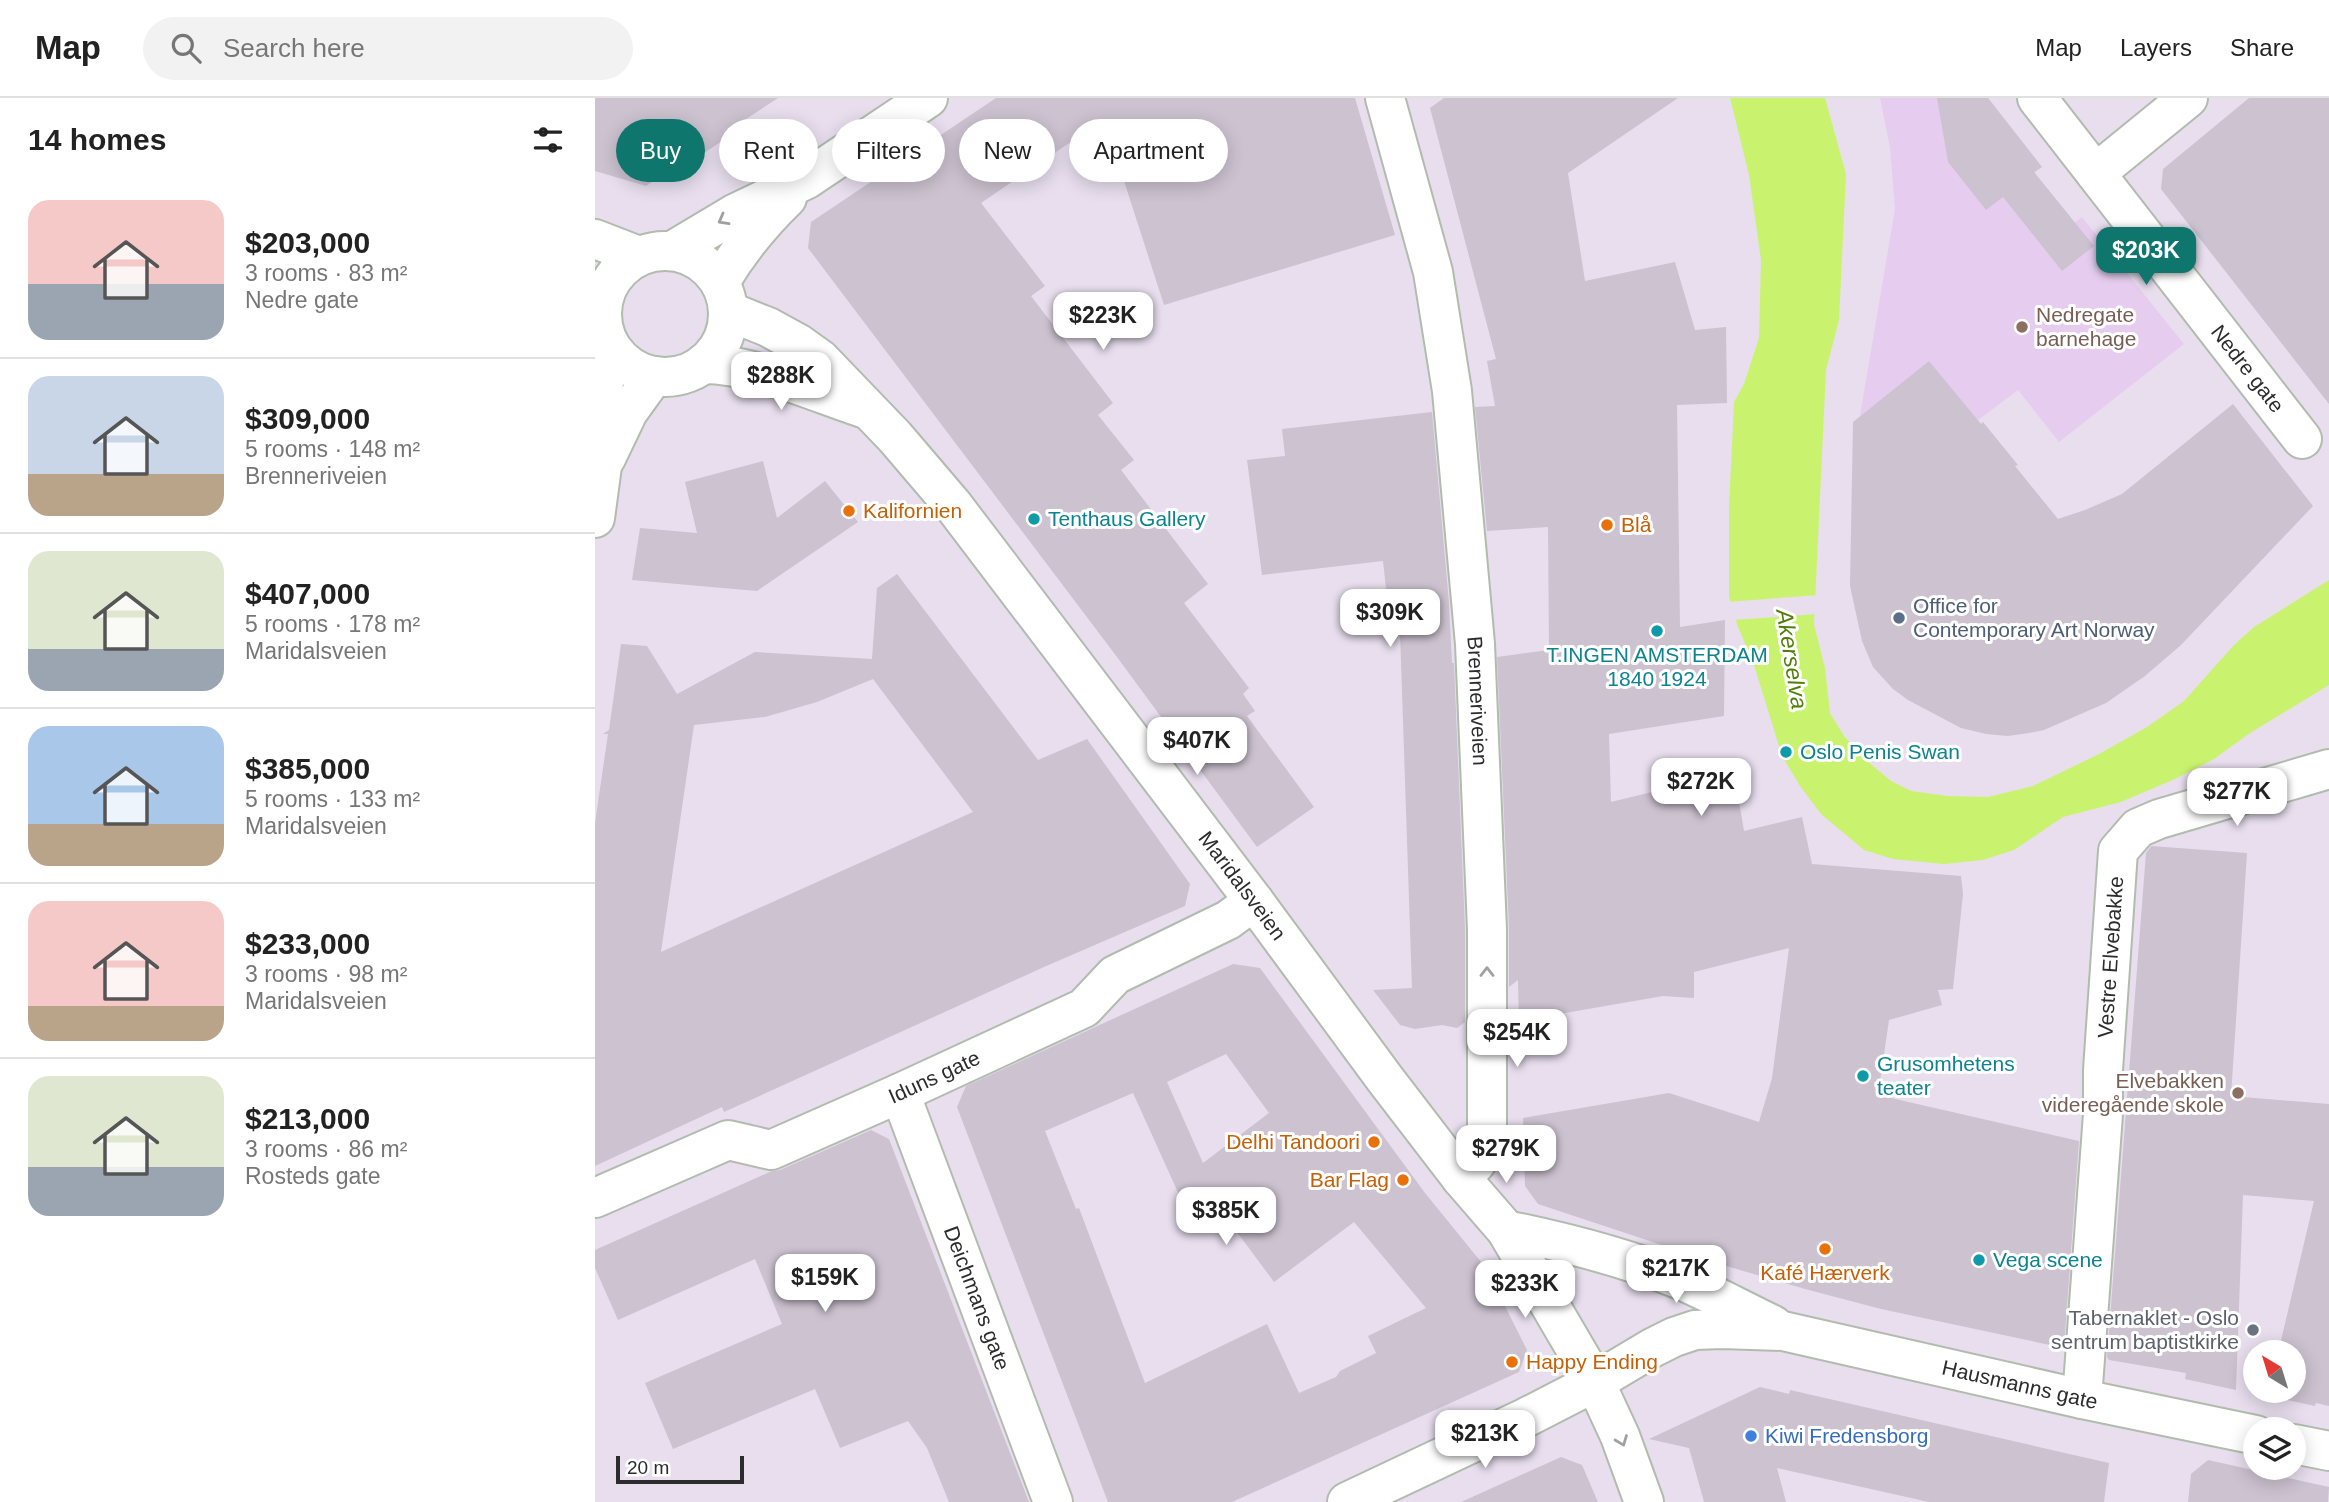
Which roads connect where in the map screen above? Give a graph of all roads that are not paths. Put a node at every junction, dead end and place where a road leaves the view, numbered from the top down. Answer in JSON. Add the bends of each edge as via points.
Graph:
{"nodes":[{"id":1,"x":928,"y":98,"type":"edge"},
{"id":2,"x":1385,"y":98,"type":"edge"},
{"id":3,"x":2037,"y":98,"type":"edge"},
{"id":4,"x":2188,"y":98,"type":"edge"},
{"id":5,"x":818,"y":172,"type":"edge"},
{"id":6,"x":2096,"y":173,"type":"junction"},
{"id":7,"x":801,"y":182,"type":"edge"},
{"id":8,"x":804,"y":182,"type":"edge"},
{"id":9,"x":595,"y":239,"type":"edge"},
{"id":10,"x":655,"y":253,"type":"junction"},
{"id":11,"x":724,"y":297,"type":"junction"},
{"id":12,"x":602,"y":318,"type":"edge"},
{"id":13,"x":703,"y":364,"type":"junction"},
{"id":14,"x":654,"y":376,"type":"junction"},
{"id":15,"x":866,"y":409,"type":"junction"},
{"id":16,"x":2302,"y":439,"type":"dead end"},
{"id":17,"x":603,"y":466,"type":"junction"},
{"id":18,"x":595,"y":518,"type":"edge"},
{"id":19,"x":2329,"y":769,"type":"edge"},
{"id":20,"x":1254,"y":901,"type":"junction"},
{"id":21,"x":900,"y":1093,"type":"junction"},
{"id":22,"x":1461,"y":1178,"type":"junction"},
{"id":23,"x":595,"y":1198,"type":"edge"},
{"id":24,"x":1506,"y":1230,"type":"junction"},
{"id":25,"x":1783,"y":1331,"type":"junction"},
{"id":26,"x":1595,"y":1382,"type":"junction"},
{"id":27,"x":2081,"y":1399,"type":"junction"},
{"id":28,"x":2243,"y":1432,"type":"edge"},
{"id":29,"x":2306,"y":1446,"type":"edge"},
{"id":30,"x":2329,"y":1451,"type":"edge"},
{"id":31,"x":1053,"y":1502,"type":"edge"},
{"id":32,"x":1347,"y":1502,"type":"edge"},
{"id":33,"x":1644,"y":1502,"type":"edge"}],
"edges":[{"from":1,"to":5,"type":"street"},
{"from":22,"to":2,"type":"street","name":"Brenneriveien","one_way":true,"via":[[1487,1146],[1487,929],[1475,644],[1452,391],[1433,272]]},
{"from":3,"to":6,"type":"street","name":"Nedre gate"},
{"from":4,"to":6,"type":"street"},
{"from":6,"to":16,"type":"street","name":"Nedre gate"},
{"from":7,"to":10,"type":"street","one_way":true},
{"from":8,"to":11,"type":"street","via":[[735,257]]},
{"from":9,"to":10,"type":"street","name":"Maridalsveien"},
{"from":10,"to":11,"type":"street","name":"Maridalsveien","via":[[686,254],[700,261],[711,271]]},
{"from":10,"to":12,"type":"street","via":[[620,270],[608,288]]},
{"from":11,"to":13,"type":"street","via":[[726,331]]},
{"from":11,"to":15,"type":"street","name":"Maridalsveien","via":[[820,359]]},
{"from":12,"to":14,"type":"street","via":[[620,358]]},
{"from":12,"to":17,"type":"street"},
{"from":13,"to":14,"type":"street","name":"Maridalsveien","via":[[672,377]]},
{"from":13,"to":15,"type":"street","name":"Maridalsveien","via":[[746,369]]},
{"from":14,"to":17,"type":"street","via":[[620,425]]},
{"from":15,"to":20,"type":"street","name":"Maridalsveien","via":[[953,505]]},
{"from":17,"to":18,"type":"street"},
{"from":19,"to":27,"type":"street","name":"Vestre Elvebakke","via":[[2159,819],[2138,828],[2118,851]]},
{"from":20,"to":21,"type":"street","name":"Iduns gate","via":[[1228,920],[1115,975],[1084,1008]]},
{"from":20,"to":22,"type":"street","name":"Maridalsveien"},
{"from":21,"to":23,"type":"street","name":"Iduns gate","via":[[771,1150],[728,1140]]},
{"from":21,"to":31,"type":"street","name":"Deichmans gate"},
{"from":22,"to":24,"type":"street","name":"Maridalsveien"},
{"from":24,"to":25,"type":"street","name":"Hausmanns gate","via":[[1573,1244],[1681,1280]]},
{"from":24,"to":26,"type":"street","name":"Maridalsveien"},
{"from":25,"to":26,"type":"street","name":"Hausmanns gate","via":[[1695,1330],[1652,1348]]},
{"from":25,"to":27,"type":"street","name":"Hausmanns gate"},
{"from":26,"to":32,"type":"street","name":"Hausmanns gate"},
{"from":26,"to":33,"type":"street","name":"Maridalsveien","one_way":true},
{"from":27,"to":28,"type":"street","name":"Hausmanns gate"},
{"from":29,"to":30,"type":"street"}]}
